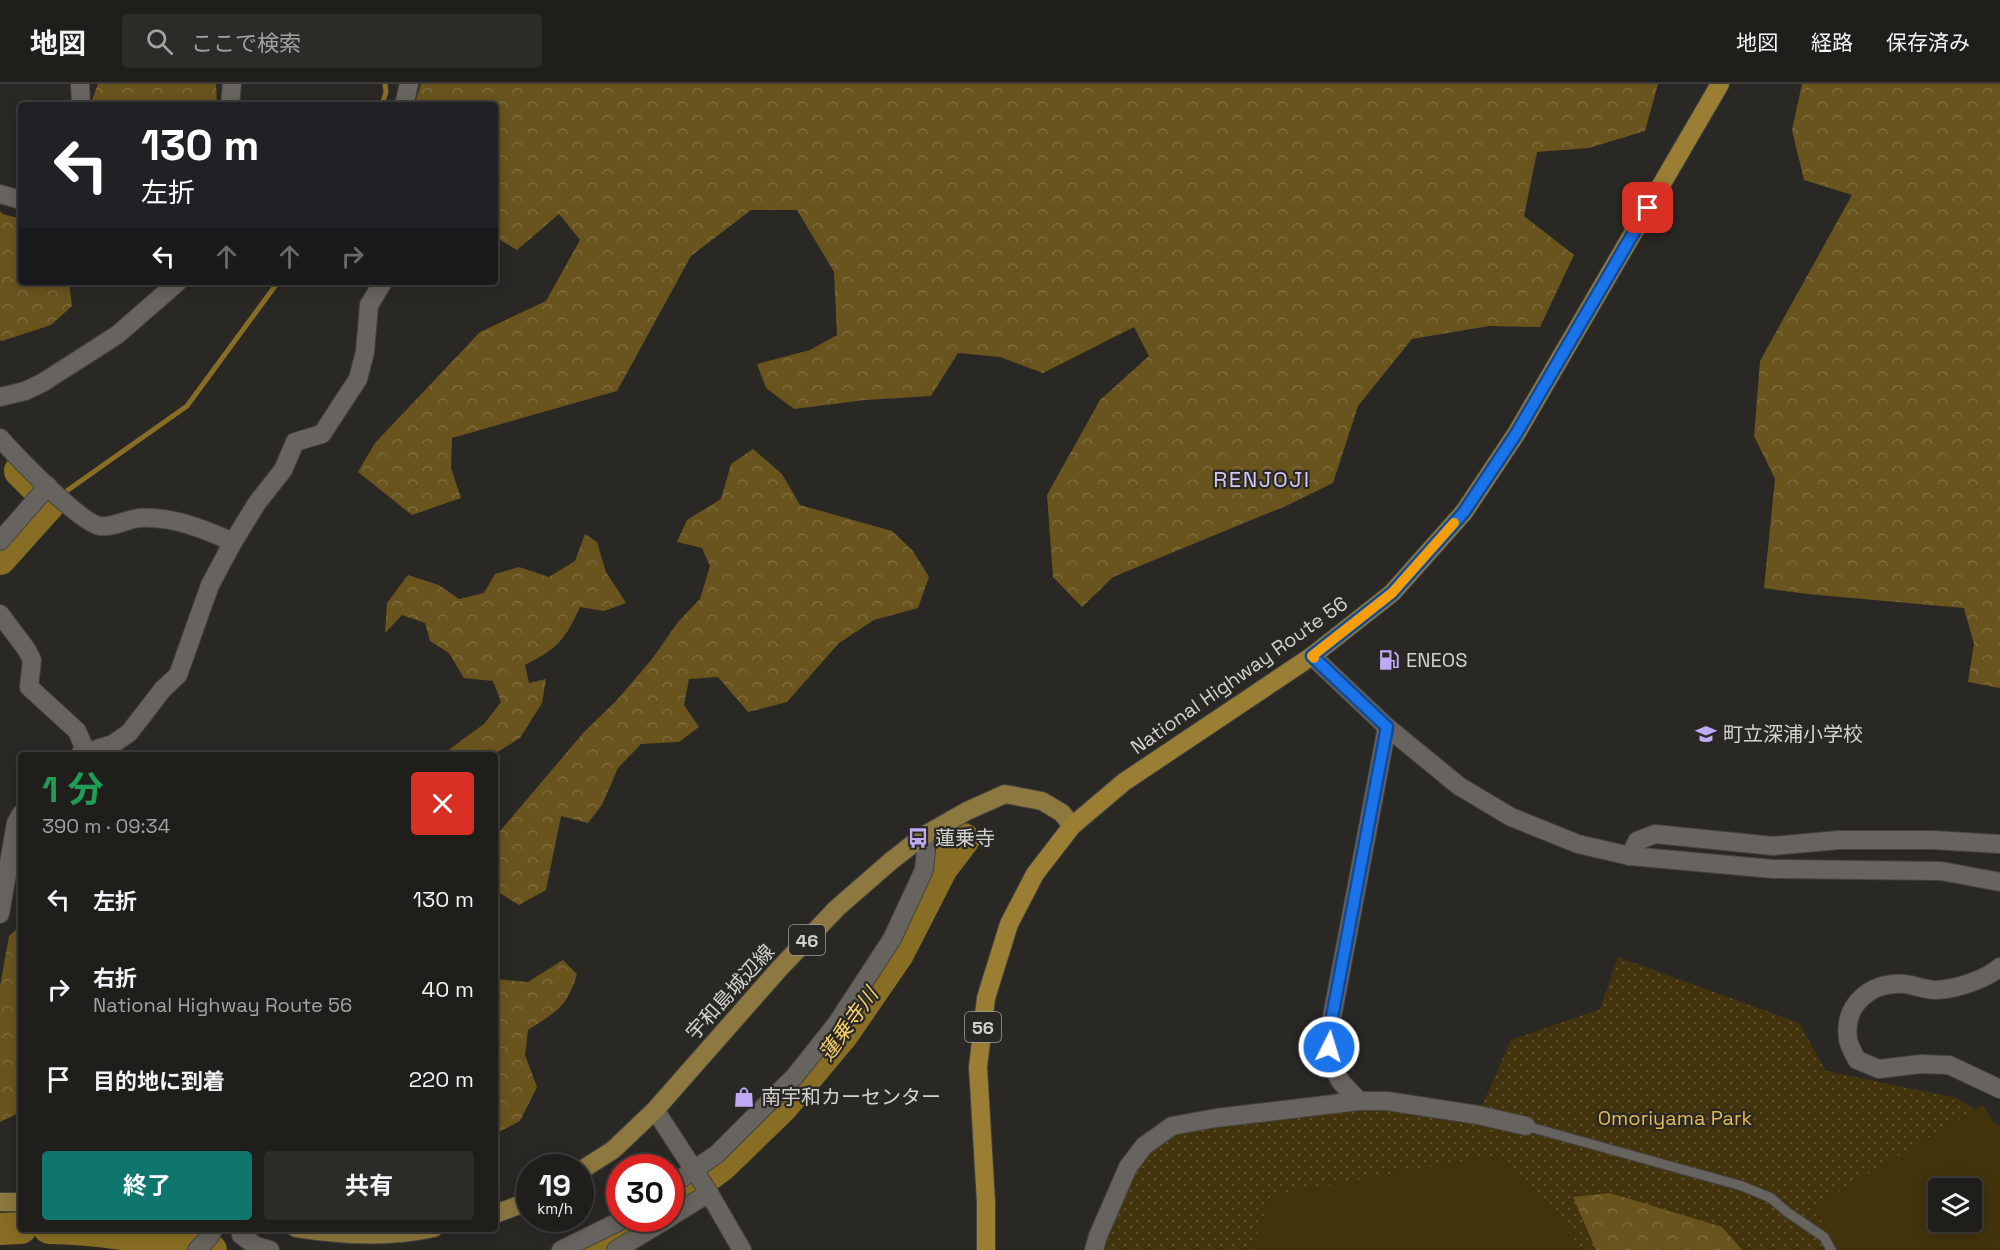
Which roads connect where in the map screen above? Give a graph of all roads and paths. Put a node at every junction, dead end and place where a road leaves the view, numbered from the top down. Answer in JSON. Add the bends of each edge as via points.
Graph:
{"nodes":[{"id":1,"x":81,"y":84,"type":"edge"},
{"id":2,"x":232,"y":84,"type":"edge"},
{"id":3,"x":410,"y":84,"type":"edge"},
{"id":4,"x":1720,"y":84,"type":"edge"},
{"id":5,"x":81,"y":102,"type":"edge"},
{"id":6,"x":230,"y":102,"type":"edge"},
{"id":7,"x":405,"y":102,"type":"edge"},
{"id":8,"x":0,"y":194,"type":"edge"},
{"id":9,"x":18,"y":199,"type":"edge"},
{"id":10,"x":174,"y":285,"type":"edge"},
{"id":11,"x":381,"y":285,"type":"edge"},
{"id":12,"x":0,"y":397,"type":"edge"},
{"id":13,"x":0,"y":438,"type":"edge"},
{"id":14,"x":48,"y":486,"type":"junction"},
{"id":15,"x":0,"y":541,"type":"edge"},
{"id":16,"x":233,"y":542,"type":"junction"},
{"id":17,"x":0,"y":614,"type":"edge"},
{"id":18,"x":1312,"y":656,"type":"junction"},
{"id":19,"x":1387,"y":727,"type":"junction"},
{"id":20,"x":83,"y":752,"type":"edge"},
{"id":21,"x":86,"y":752,"type":"edge"},
{"id":22,"x":18,"y":819,"type":"edge"},
{"id":23,"x":1072,"y":826,"type":"junction"},
{"id":24,"x":923,"y":836,"type":"junction"},
{"id":25,"x":2000,"y":843,"type":"edge"},
{"id":26,"x":1630,"y":856,"type":"junction"},
{"id":27,"x":2000,"y":882,"type":"edge"},
{"id":28,"x":0,"y":914,"type":"edge"},
{"id":29,"x":2000,"y":967,"type":"edge"},
{"id":30,"x":2000,"y":1089,"type":"edge"},
{"id":31,"x":1359,"y":1101,"type":"junction"},
{"id":32,"x":655,"y":1110,"type":"junction"},
{"id":33,"x":1526,"y":1126,"type":"joint"},
{"id":34,"x":594,"y":1162,"type":"edge"},
{"id":35,"x":694,"y":1169,"type":"junction"},
{"id":36,"x":684,"y":1176,"type":"edge"},
{"id":37,"x":709,"y":1192,"type":"junction"},
{"id":38,"x":18,"y":1202,"type":"edge"},
{"id":39,"x":0,"y":1203,"type":"edge"},
{"id":40,"x":516,"y":1206,"type":"edge"},
{"id":41,"x":684,"y":1208,"type":"edge"},
{"id":42,"x":498,"y":1213,"type":"edge"},
{"id":43,"x":606,"y":1228,"type":"edge"},
{"id":44,"x":212,"y":1232,"type":"edge"},
{"id":45,"x":241,"y":1232,"type":"edge"},
{"id":46,"x":323,"y":1232,"type":"edge"},
{"id":47,"x":416,"y":1232,"type":"edge"},
{"id":48,"x":645,"y":1232,"type":"edge"},
{"id":49,"x":196,"y":1250,"type":"edge"},
{"id":50,"x":270,"y":1250,"type":"edge"},
{"id":51,"x":561,"y":1250,"type":"edge"},
{"id":52,"x":616,"y":1250,"type":"edge"},
{"id":53,"x":742,"y":1250,"type":"edge"},
{"id":54,"x":986,"y":1250,"type":"edge"},
{"id":55,"x":1094,"y":1250,"type":"edge"},
{"id":56,"x":1831,"y":1250,"type":"edge"}],
"edges":[{"from":1,"to":5,"type":"street"},
{"from":2,"to":6,"type":"street"},
{"from":3,"to":7,"type":"street"},
{"from":4,"to":18,"type":"highway","name":"National Highway Route 56","number":"56","via":[[1516,434],[1464,512],[1392,593]]},
{"from":8,"to":9,"type":"street"},
{"from":10,"to":12,"type":"street","via":[[107,341],[42,383]]},
{"from":11,"to":16,"type":"street","via":[[369,305],[358,379],[322,434],[295,442],[284,470]]},
{"from":13,"to":14,"type":"street"},
{"from":14,"to":15,"type":"street"},
{"from":14,"to":16,"type":"street","via":[[87,522],[101,526],[160,518]]},
{"from":16,"to":21,"type":"street","via":[[210,585],[178,675],[129,733],[113,744]]},
{"from":17,"to":20,"type":"street","via":[[32,660],[29,687],[77,731]]},
{"from":18,"to":19,"type":"street"},
{"from":18,"to":23,"type":"highway","name":"National Highway Route 56","number":"56","via":[[1124,782]]},
{"from":19,"to":26,"type":"street","via":[[1459,786],[1511,817],[1578,844]]},
{"from":19,"to":31,"type":"street","via":[[1329,1033],[1329,1061]]},
{"from":22,"to":28,"type":"street"},
{"from":23,"to":24,"type":"main road","name":"宇和島城辺線","number":"46","via":[[1062,813],[1042,801],[1005,794],[967,810]]},
{"from":23,"to":54,"type":"highway","name":"National Highway Route 56","number":"56","via":[[1035,874],[1009,924],[986,998],[978,1066]]},
{"from":24,"to":32,"type":"main road","name":"宇和島城辺線","number":"46","via":[[837,908]]},
{"from":24,"to":35,"type":"street","via":[[926,851],[920,880],[892,939],[837,1023],[795,1076],[717,1154]]},
{"from":25,"to":26,"type":"street","via":[[1839,840],[1773,846],[1655,834],[1637,841]]},
{"from":26,"to":27,"type":"street","via":[[1773,869],[1941,871]]},
{"from":29,"to":30,"type":"street","via":[[1992,975],[1935,990],[1903,984],[1870,989],[1848,1018],[1848,1041],[1857,1060],[1879,1069],[1949,1065]]},
{"from":31,"to":33,"type":"street","via":[[1387,1101]]},
{"from":31,"to":55,"type":"street","via":[[1172,1126],[1144,1146],[1128,1167]]},
{"from":32,"to":34,"type":"main road","name":"宇和島城辺線","number":"46","via":[[613,1150]]},
{"from":32,"to":35,"type":"street"},
{"from":33,"to":56,"type":"lane","via":[[1742,1186],[1771,1198],[1824,1237]]},
{"from":35,"to":36,"type":"street"},
{"from":35,"to":37,"type":"street"},
{"from":37,"to":41,"type":"street"},
{"from":37,"to":53,"type":"street"},
{"from":38,"to":39,"type":"main road"},
{"from":40,"to":42,"type":"main road"},
{"from":43,"to":51,"type":"street"},
{"from":44,"to":49,"type":"street"},
{"from":45,"to":50,"type":"street","via":[[256,1246]]},
{"from":46,"to":47,"type":"main road","via":[[343,1235]]},
{"from":48,"to":52,"type":"street"}]}
